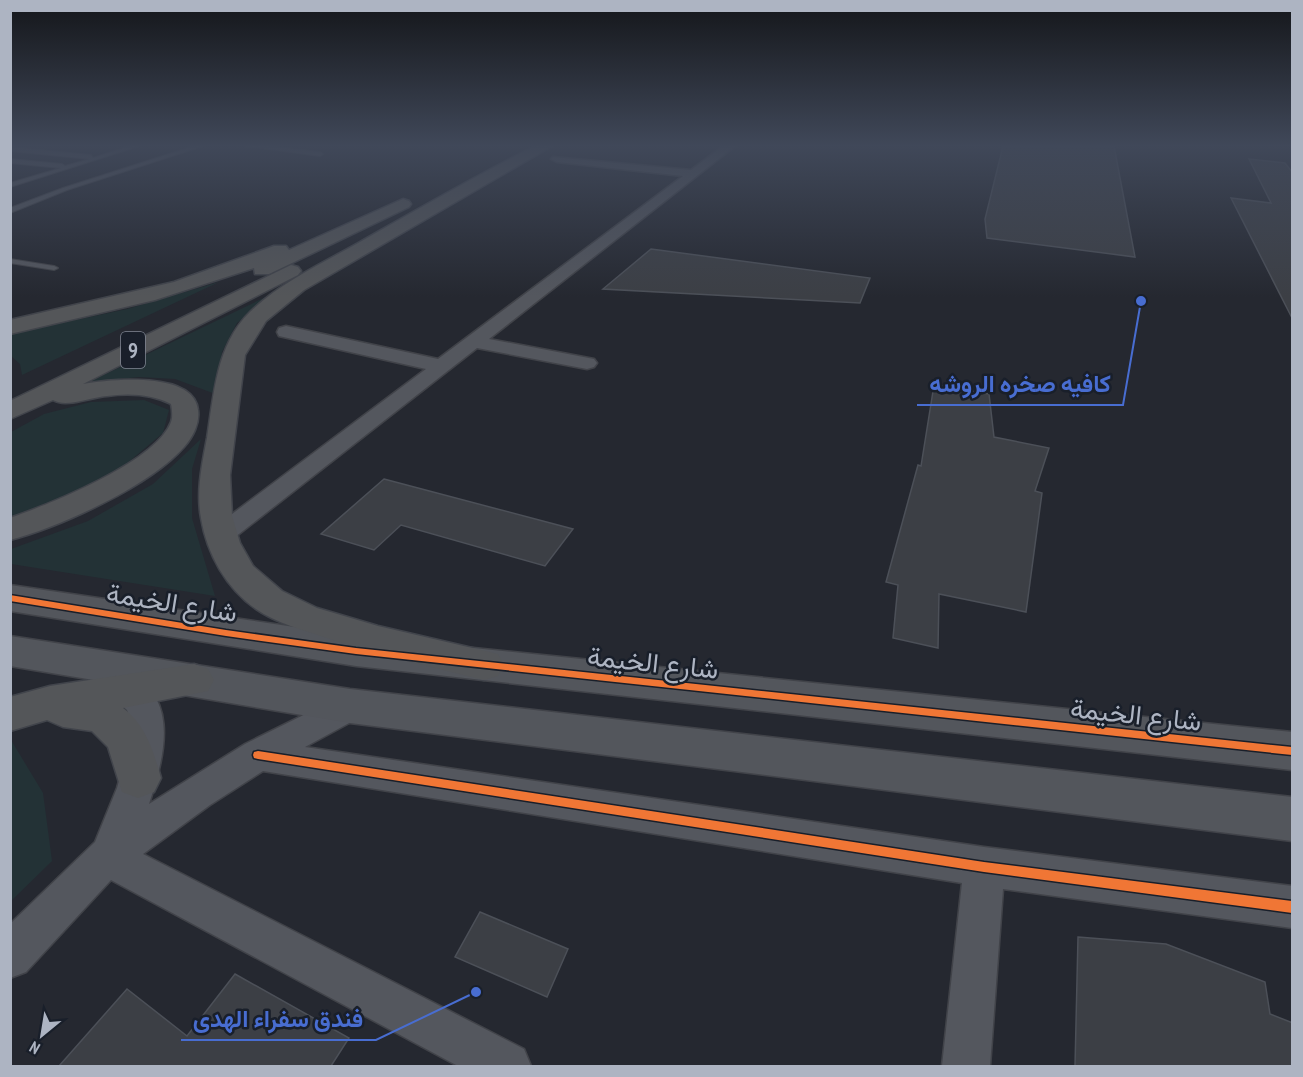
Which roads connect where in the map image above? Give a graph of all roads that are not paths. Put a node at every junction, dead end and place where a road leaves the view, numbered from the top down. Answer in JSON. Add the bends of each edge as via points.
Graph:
{"nodes":[{"id":1,"x":47,"y":196,"type":"edge"},
{"id":2,"x":403,"y":196,"type":"edge"},
{"id":3,"x":422,"y":196,"type":"edge"},
{"id":4,"x":432,"y":196,"type":"edge"},
{"id":5,"x":443,"y":196,"type":"edge"},
{"id":6,"x":664,"y":196,"type":"edge"},
{"id":7,"x":10,"y":211,"type":"edge"},
{"id":8,"x":10,"y":261,"type":"edge"},
{"id":9,"x":54,"y":268,"type":"dead end"},
{"id":10,"x":10,"y":327,"type":"edge"},
{"id":11,"x":286,"y":332,"type":"dead end"},
{"id":12,"x":474,"y":342,"type":"junction"},
{"id":13,"x":587,"y":363,"type":"dead end"},
{"id":14,"x":441,"y":366,"type":"junction"},
{"id":15,"x":10,"y":388,"type":"edge"},
{"id":16,"x":10,"y":412,"type":"edge"},
{"id":17,"x":10,"y":530,"type":"edge"},
{"id":18,"x":221,"y":535,"type":"junction"},
{"id":19,"x":10,"y":598,"type":"edge"},
{"id":20,"x":10,"y":651,"type":"edge"},
{"id":21,"x":76,"y":662,"type":"junction"},
{"id":22,"x":484,"y":665,"type":"junction"},
{"id":23,"x":194,"y":680,"type":"junction"},
{"id":24,"x":128,"y":690,"type":"junction"},
{"id":25,"x":350,"y":706,"type":"junction"},
{"id":26,"x":10,"y":715,"type":"edge"},
{"id":27,"x":1293,"y":752,"type":"edge"},
{"id":28,"x":258,"y":755,"type":"junction"},
{"id":29,"x":138,"y":778,"type":"junction"},
{"id":30,"x":1293,"y":819,"type":"edge"},
{"id":31,"x":108,"y":857,"type":"junction"},
{"id":32,"x":984,"y":867,"type":"junction"},
{"id":33,"x":1293,"y":907,"type":"edge"},
{"id":34,"x":10,"y":956,"type":"edge"},
{"id":35,"x":507,"y":1066,"type":"edge"},
{"id":36,"x":966,"y":1066,"type":"edge"}],
"edges":[{"from":1,"to":7,"type":"lane"},
{"from":2,"to":10,"type":"highway","via":[[223,274],[134,300]]},
{"from":3,"to":15,"type":"highway","number":"9"},
{"from":4,"to":16,"type":"highway","number":"9"},
{"from":5,"to":18,"type":"highway","via":[[297,286],[248,328],[233,355],[215,475],[216,516]]},
{"from":6,"to":12,"type":"street"},
{"from":8,"to":9,"type":"lane"},
{"from":11,"to":14,"type":"street"},
{"from":12,"to":13,"type":"street"},
{"from":12,"to":14,"type":"street"},
{"from":14,"to":18,"type":"street"},
{"from":16,"to":17,"type":"highway","via":[[78,393],[158,388],[184,400],[189,417],[185,427],[163,450],[120,481]]},
{"from":18,"to":22,"type":"highway","via":[[240,574],[269,600],[304,617],[367,637]]},
{"from":19,"to":22,"type":"street","name":"شارع الخيمة","via":[[226,633]]},
{"from":20,"to":21,"type":"street"},
{"from":21,"to":23,"type":"street"},
{"from":21,"to":24,"type":"street","via":[[114,679]]},
{"from":22,"to":27,"type":"street","name":"شارع الخيمة"},
{"from":23,"to":24,"type":"highway"},
{"from":23,"to":25,"type":"street"},
{"from":24,"to":26,"type":"highway","via":[[50,703]]},
{"from":24,"to":29,"type":"street","via":[[148,717]]},
{"from":25,"to":28,"type":"street"},
{"from":25,"to":30,"type":"street"},
{"from":26,"to":29,"type":"highway","via":[[85,709],[104,716],[119,728],[132,748]]},
{"from":28,"to":31,"type":"street"},
{"from":28,"to":32,"type":"street"},
{"from":29,"to":31,"type":"street"},
{"from":31,"to":34,"type":"street"},
{"from":31,"to":35,"type":"street"},
{"from":32,"to":33,"type":"street"},
{"from":32,"to":36,"type":"street"}]}
